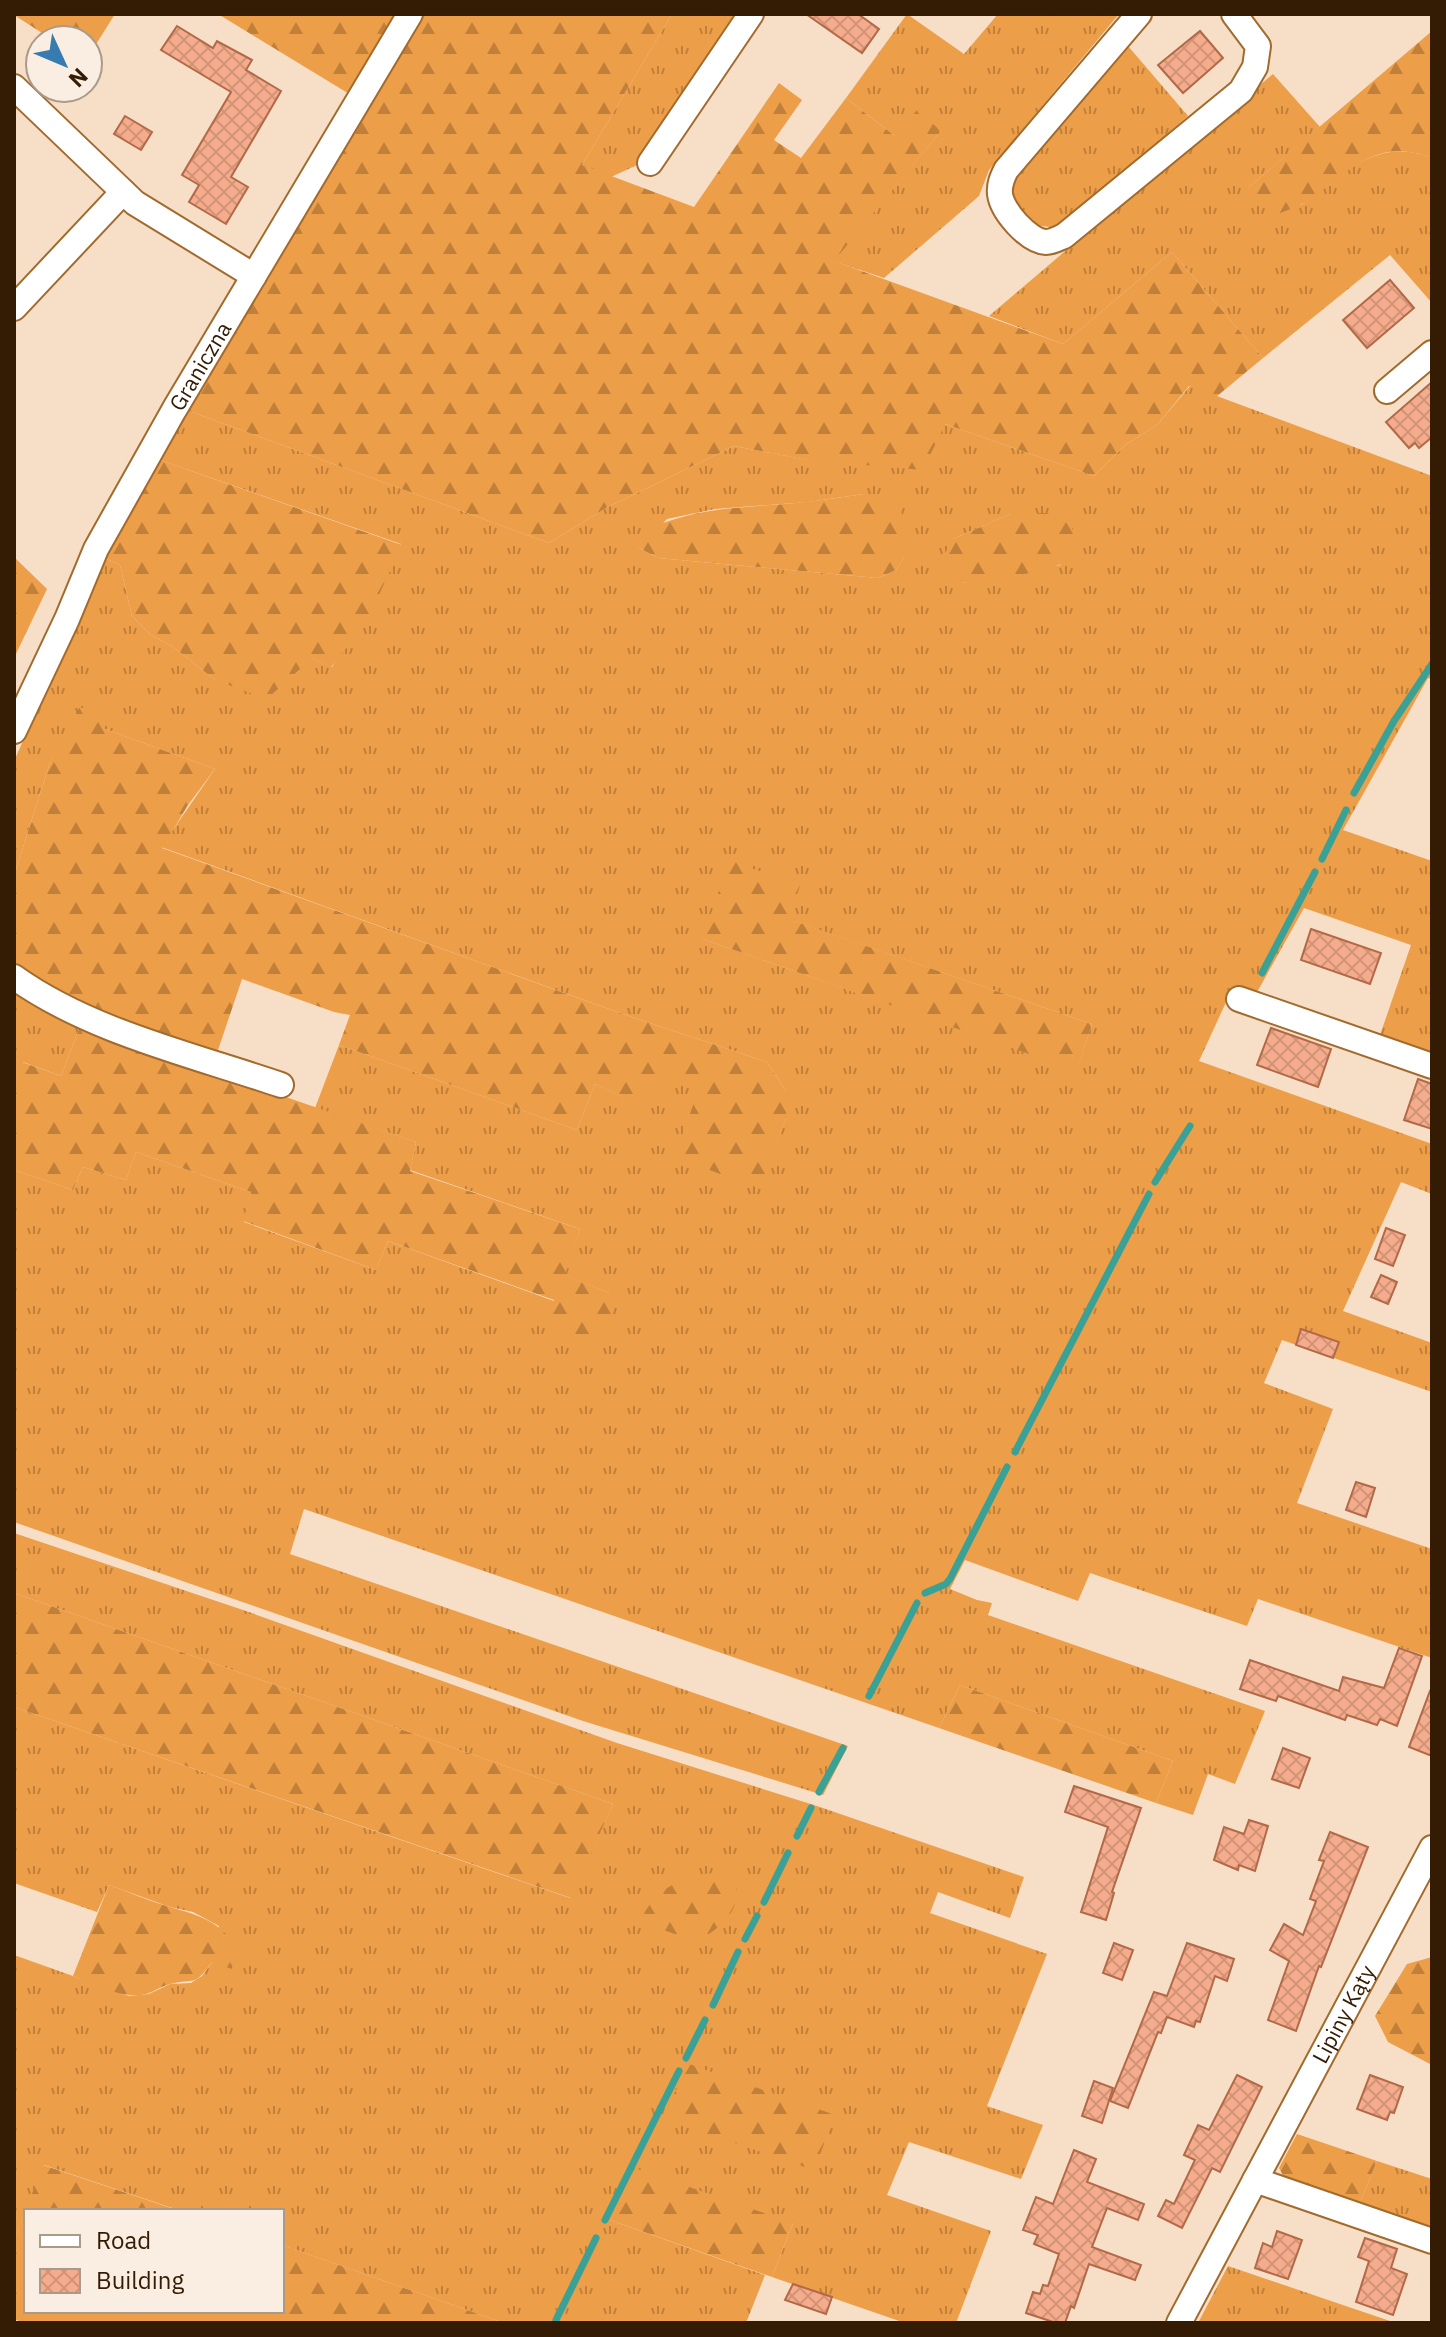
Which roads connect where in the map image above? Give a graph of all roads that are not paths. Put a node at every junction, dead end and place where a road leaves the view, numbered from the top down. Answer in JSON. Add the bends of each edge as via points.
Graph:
{"nodes":[{"id":1,"x":410,"y":14,"type":"edge"},
{"id":2,"x":751,"y":14,"type":"edge"},
{"id":3,"x":1139,"y":14,"type":"edge"},
{"id":4,"x":1234,"y":14,"type":"edge"},
{"id":5,"x":14,"y":87,"type":"edge"},
{"id":6,"x":650,"y":163,"type":"dead end"},
{"id":7,"x":123,"y":192,"type":"junction"},
{"id":8,"x":254,"y":276,"type":"junction"},
{"id":9,"x":14,"y":308,"type":"edge"},
{"id":10,"x":1432,"y":353,"type":"edge"},
{"id":11,"x":1387,"y":391,"type":"dead end"},
{"id":12,"x":14,"y":731,"type":"edge"},
{"id":13,"x":14,"y":977,"type":"edge"},
{"id":14,"x":1239,"y":999,"type":"dead end"},
{"id":15,"x":1432,"y":1066,"type":"edge"},
{"id":16,"x":281,"y":1085,"type":"dead end"},
{"id":17,"x":1432,"y":1848,"type":"edge"},
{"id":18,"x":1255,"y":2180,"type":"junction"},
{"id":19,"x":1432,"y":2241,"type":"edge"},
{"id":20,"x":1179,"y":2323,"type":"edge"}],
"edges":[{"from":1,"to":8,"type":"street","name":"Graniczna"},
{"from":2,"to":6,"type":"street"},
{"from":3,"to":4,"type":"street","via":[[1006,170],[1001,199],[1035,239],[1045,242],[1064,236],[1241,91],[1255,67],[1258,46]]},
{"from":5,"to":7,"type":"street"},
{"from":7,"to":8,"type":"street"},
{"from":7,"to":9,"type":"street"},
{"from":8,"to":12,"type":"street","name":"Graniczna","via":[[96,549]]},
{"from":10,"to":11,"type":"street"},
{"from":13,"to":16,"type":"street","via":[[104,1025]]},
{"from":14,"to":15,"type":"street"},
{"from":17,"to":18,"type":"street","name":"Lipiny Kąty"},
{"from":18,"to":19,"type":"street"},
{"from":18,"to":20,"type":"street","name":"Lipiny Kąty"}]}
